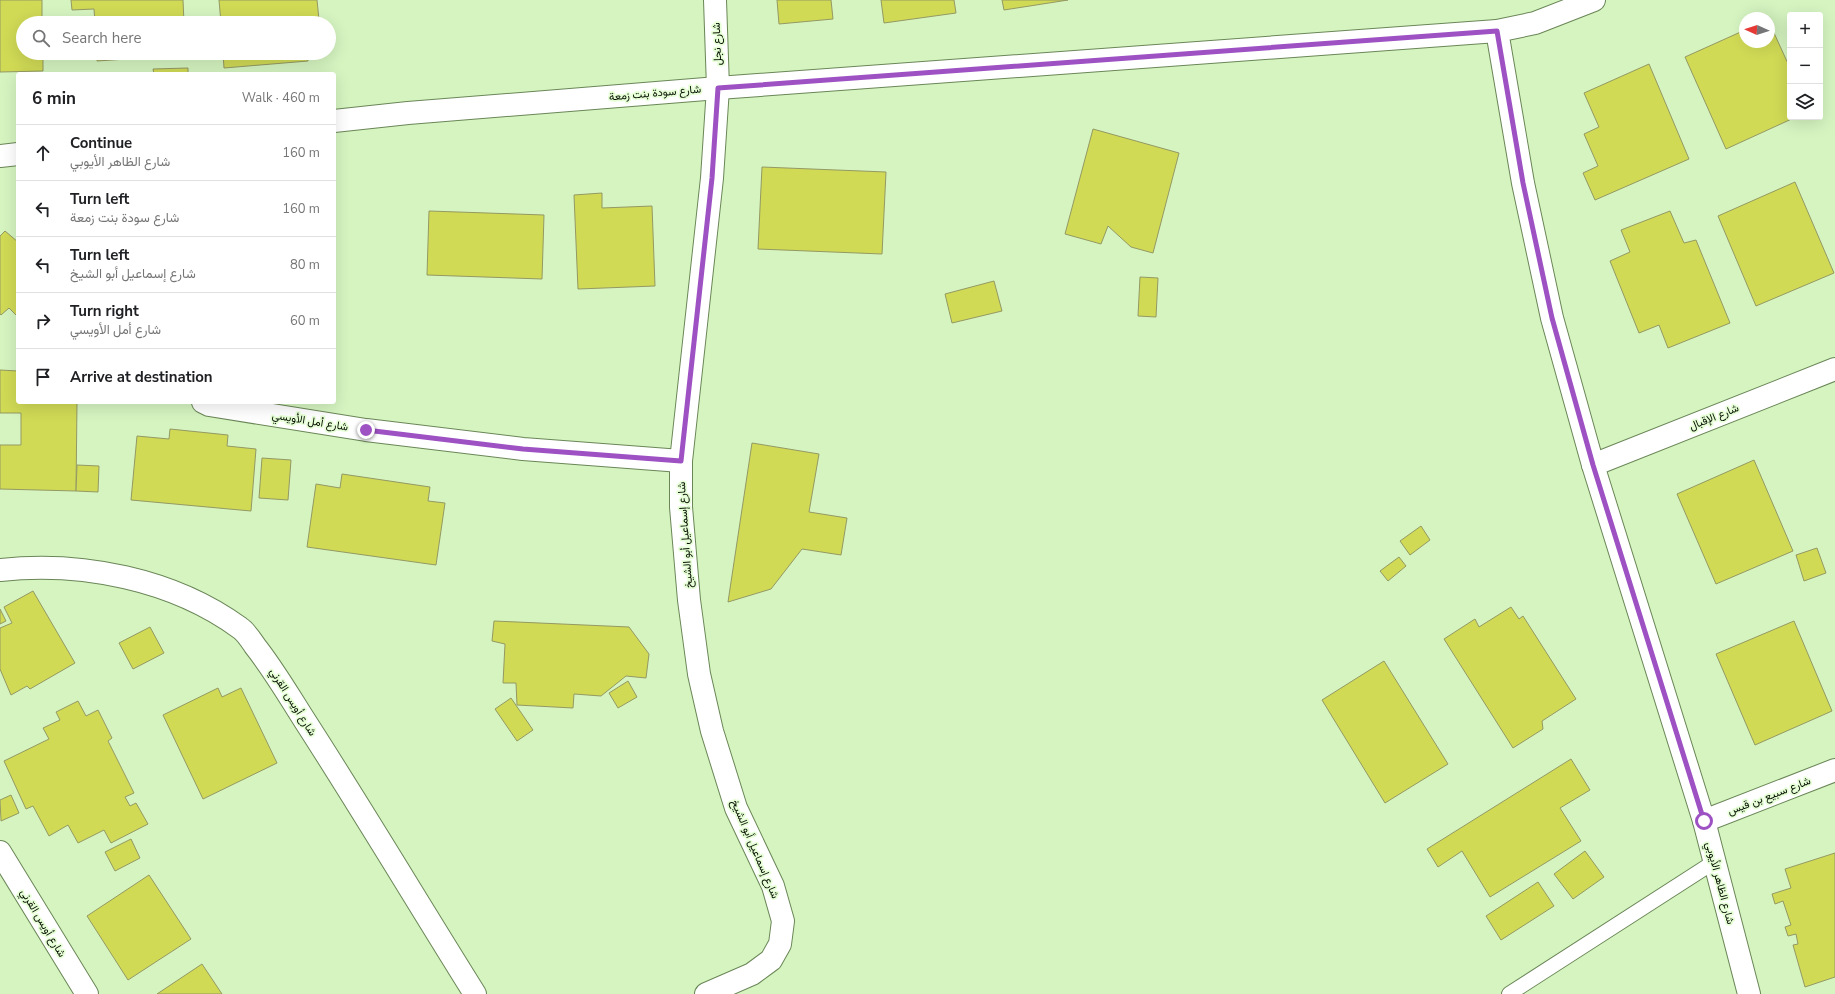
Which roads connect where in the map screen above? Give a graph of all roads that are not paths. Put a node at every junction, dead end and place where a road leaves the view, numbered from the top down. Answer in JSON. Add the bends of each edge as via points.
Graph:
{"nodes":[{"id":1,"x":715,"y":0,"type":"edge"},
{"id":2,"x":1594,"y":0,"type":"edge"},
{"id":3,"x":1497,"y":31,"type":"junction"},
{"id":4,"x":718,"y":88,"type":"junction"},
{"id":5,"x":336,"y":121,"type":"edge"},
{"id":6,"x":16,"y":154,"type":"edge"},
{"id":7,"x":0,"y":156,"type":"edge"},
{"id":8,"x":1835,"y":369,"type":"edge"},
{"id":9,"x":207,"y":404,"type":"edge"},
{"id":10,"x":681,"y":461,"type":"junction"},
{"id":11,"x":1593,"y":465,"type":"junction"},
{"id":12,"x":0,"y":570,"type":"edge"},
{"id":13,"x":1835,"y":770,"type":"edge"},
{"id":14,"x":1704,"y":821,"type":"junction"},
{"id":15,"x":0,"y":852,"type":"edge"},
{"id":16,"x":1714,"y":862,"type":"junction"},
{"id":17,"x":87,"y":994,"type":"edge"},
{"id":18,"x":475,"y":994,"type":"edge"},
{"id":19,"x":706,"y":994,"type":"edge"},
{"id":20,"x":1510,"y":994,"type":"edge"},
{"id":21,"x":1750,"y":994,"type":"edge"}],
"edges":[{"from":1,"to":4,"type":"street","name":"شارع نجل"},
{"from":2,"to":3,"type":"street","name":"شارع سودة بنت زمعة","via":[[1535,23]]},
{"from":3,"to":4,"type":"street","name":"شارع سودة بنت زمعة"},
{"from":3,"to":11,"type":"street","name":"شارع الظاهر الأيوبي","via":[[1523,183],[1551,310]]},
{"from":4,"to":5,"type":"street","name":"شارع سودة بنت زمعة"},
{"from":4,"to":10,"type":"street","name":"شارع إسماعيل أبو الشيخ","via":[[712,178]]},
{"from":6,"to":7,"type":"street"},
{"from":8,"to":11,"type":"street","name":"شارع الإقبال"},
{"from":9,"to":10,"type":"street","name":"شارع أمل الأويسي","via":[[366,430],[523,449]]},
{"from":10,"to":19,"type":"street","name":"شارع إسماعيل أبو الشيخ","via":[[681,507],[689,600],[712,731],[736,808],[773,886],[783,921],[780,944],[771,960],[752,974]]},
{"from":11,"to":14,"type":"street","name":"شارع الظاهر الأيوبي"},
{"from":12,"to":18,"type":"street","name":"شارع أويس القرني","via":[[32,566],[118,576],[147,583],[206,606],[242,629],[268,663],[370,822]]},
{"from":13,"to":14,"type":"street","name":"شارع سبيع بن قيس"},
{"from":14,"to":16,"type":"street","name":"شارع الظاهر الأيوبي"},
{"from":15,"to":17,"type":"street","name":"شارع أويس القرني"},
{"from":16,"to":20,"type":"lane"},
{"from":16,"to":21,"type":"street","name":"شارع الظاهر الأيوبي"}]}
